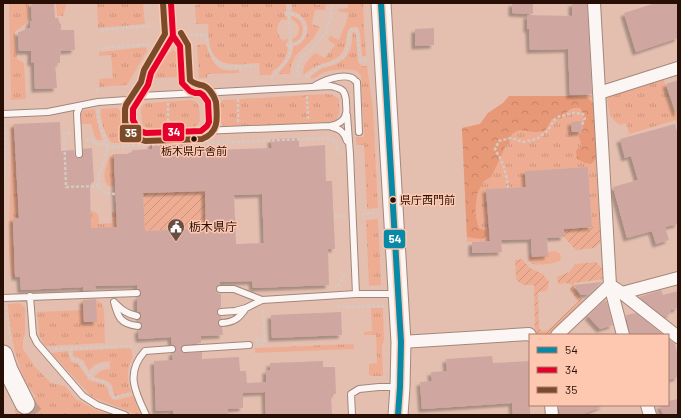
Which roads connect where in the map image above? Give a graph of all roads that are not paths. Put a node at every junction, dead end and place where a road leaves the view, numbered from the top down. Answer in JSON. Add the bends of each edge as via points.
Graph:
{"nodes":[{"id":1,"x":171,"y":3,"type":"edge"},
{"id":2,"x":381,"y":3,"type":"edge"},
{"id":3,"x":594,"y":3,"type":"edge"},
{"id":4,"x":173,"y":36,"type":"junction"},
{"id":5,"x":678,"y":68,"type":"edge"},
{"id":6,"x":309,"y":88,"type":"junction"},
{"id":7,"x":599,"y":92,"type":"junction"},
{"id":8,"x":198,"y":93,"type":"junction"},
{"id":9,"x":140,"y":96,"type":"junction"},
{"id":10,"x":80,"y":106,"type":"junction"},
{"id":11,"x":346,"y":113,"type":"junction"},
{"id":12,"x":4,"y":114,"type":"edge"},
{"id":13,"x":330,"y":126,"type":"junction"},
{"id":14,"x":201,"y":131,"type":"junction"},
{"id":15,"x":359,"y":132,"type":"dead end"},
{"id":16,"x":350,"y":148,"type":"junction"},
{"id":17,"x":79,"y":154,"type":"dead end"},
{"id":18,"x":678,"y":278,"type":"edge"},
{"id":19,"x":610,"y":285,"type":"junction"},
{"id":20,"x":220,"y":289,"type":"dead end"},
{"id":21,"x":137,"y":292,"type":"dead end"},
{"id":22,"x":113,"y":293,"type":"junction"},
{"id":23,"x":622,"y":293,"type":"junction"},
{"id":24,"x":356,"y":294,"type":"junction"},
{"id":25,"x":30,"y":296,"type":"junction"},
{"id":26,"x":4,"y":298,"type":"edge"},
{"id":27,"x":262,"y":300,"type":"junction"},
{"id":28,"x":393,"y":300,"type":"junction"},
{"id":29,"x":114,"y":302,"type":"junction"},
{"id":30,"x":246,"y":308,"type":"junction"},
{"id":31,"x":221,"y":312,"type":"dead end"},
{"id":32,"x":137,"y":316,"type":"dead end"},
{"id":33,"x":222,"y":323,"type":"dead end"},
{"id":34,"x":138,"y":326,"type":"dead end"},
{"id":35,"x":558,"y":334,"type":"edge"},
{"id":36,"x":624,"y":334,"type":"edge"},
{"id":37,"x":529,"y":335,"type":"edge"},
{"id":38,"x":678,"y":337,"type":"edge"},
{"id":39,"x":401,"y":342,"type":"junction"},
{"id":40,"x":249,"y":345,"type":"dead end"},
{"id":41,"x":185,"y":348,"type":"dead end"},
{"id":42,"x":172,"y":349,"type":"dead end"},
{"id":43,"x":8,"y":351,"type":"edge"},
{"id":44,"x":400,"y":387,"type":"junction"},
{"id":45,"x":25,"y":404,"type":"tunnel mouth"},
{"id":46,"x":125,"y":415,"type":"edge"},
{"id":47,"x":146,"y":415,"type":"edge"},
{"id":48,"x":352,"y":415,"type":"edge"},
{"id":49,"x":398,"y":415,"type":"edge"}],
"edges":[{"from":1,"to":4,"type":"lane"},
{"from":2,"to":28,"type":"main road"},
{"from":3,"to":7,"type":"street"},
{"from":4,"to":8,"type":"lane","via":[[180,46],[182,83]]},
{"from":4,"to":9,"type":"lane"},
{"from":5,"to":7,"type":"street"},
{"from":6,"to":8,"type":"lane"},
{"from":6,"to":11,"type":"lane","via":[[331,86],[343,91]]},
{"from":6,"to":15,"type":"lane","via":[[327,79],[350,78],[357,82]]},
{"from":7,"to":19,"type":"street"},
{"from":8,"to":9,"type":"lane"},
{"from":8,"to":14,"type":"lane","via":[[204,95],[208,102],[209,122]]},
{"from":9,"to":10,"type":"lane"},
{"from":9,"to":14,"type":"lane","via":[[133,109],[133,120],[139,130],[146,133]]},
{"from":10,"to":12,"type":"lane","via":[[48,112]]},
{"from":10,"to":17,"type":"lane","via":[[77,113]]},
{"from":11,"to":13,"type":"lane","via":[[340,123]]},
{"from":11,"to":16,"type":"lane"},
{"from":13,"to":14,"type":"lane"},
{"from":13,"to":16,"type":"lane","via":[[342,130]]},
{"from":16,"to":24,"type":"lane"},
{"from":18,"to":23,"type":"street"},
{"from":19,"to":23,"type":"street"},
{"from":19,"to":35,"type":"street"},
{"from":19,"to":36,"type":"street"},
{"from":20,"to":27,"type":"lane","via":[[234,289]]},
{"from":21,"to":22,"type":"lane"},
{"from":22,"to":25,"type":"lane"},
{"from":22,"to":29,"type":"lane"},
{"from":23,"to":38,"type":"street"},
{"from":24,"to":27,"type":"lane"},
{"from":24,"to":28,"type":"lane"},
{"from":25,"to":26,"type":"lane"},
{"from":25,"to":46,"type":"lane","via":[[32,335],[42,350],[83,396],[97,405]]},
{"from":27,"to":30,"type":"lane"},
{"from":28,"to":39,"type":"main road"},
{"from":29,"to":32,"type":"lane","via":[[121,310]]},
{"from":29,"to":34,"type":"lane","via":[[120,319]]},
{"from":30,"to":31,"type":"lane"},
{"from":30,"to":33,"type":"lane","via":[[238,318],[230,323]]},
{"from":37,"to":39,"type":"street"},
{"from":39,"to":44,"type":"main road"},
{"from":40,"to":41,"type":"lane"},
{"from":42,"to":47,"type":"lane","via":[[145,351],[136,363],[134,385]]},
{"from":43,"to":45,"type":"main road","via":[[8,370]]},
{"from":44,"to":48,"type":"lane","via":[[359,389],[351,394]]},
{"from":44,"to":49,"type":"main road"}]}
